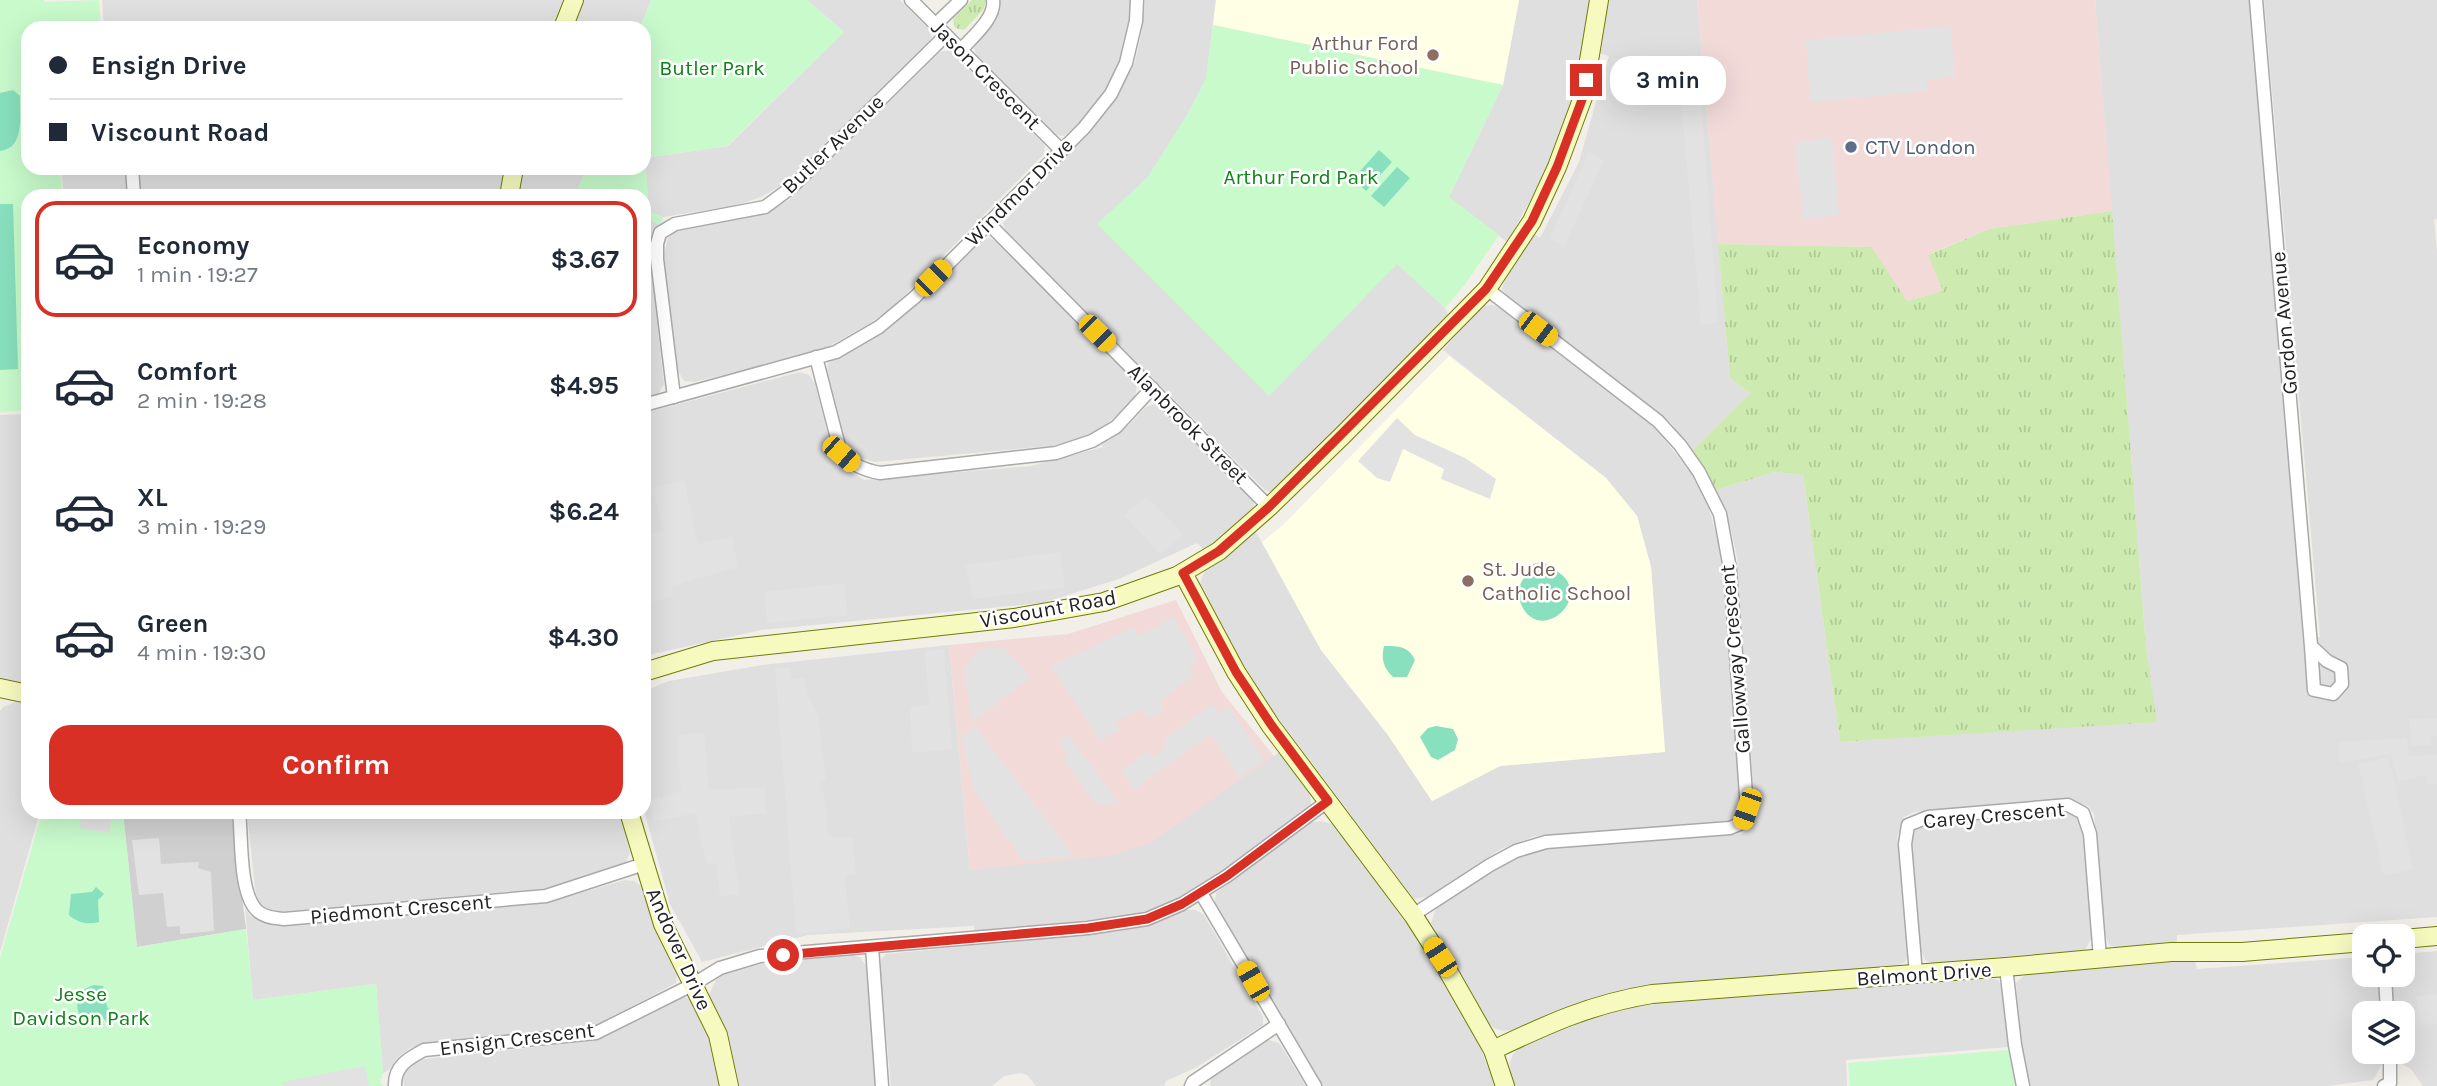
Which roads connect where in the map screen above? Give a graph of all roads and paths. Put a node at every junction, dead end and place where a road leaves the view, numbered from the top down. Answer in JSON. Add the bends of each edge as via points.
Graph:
{"nodes":[{"id":1,"x":574,"y":0,"type":"edge"},
{"id":2,"x":911,"y":0,"type":"edge"},
{"id":3,"x":961,"y":0,"type":"edge"},
{"id":4,"x":993,"y":0,"type":"edge"},
{"id":5,"x":1137,"y":0,"type":"edge"},
{"id":6,"x":1598,"y":0,"type":"edge"},
{"id":7,"x":2256,"y":0,"type":"edge"},
{"id":8,"x":566,"y":21,"type":"edge"},
{"id":9,"x":935,"y":25,"type":"junction"},
{"id":10,"x":946,"y":35,"type":"junction"},
{"id":11,"x":961,"y":50,"type":"junction"},
{"id":12,"x":1061,"y":150,"type":"junction"},
{"id":13,"x":988,"y":223,"type":"junction"},
{"id":14,"x":1486,"y":289,"type":"junction"},
{"id":15,"x":816,"y":357,"type":"junction"},
{"id":16,"x":1152,"y":388,"type":"junction"},
{"id":17,"x":674,"y":397,"type":"junction"},
{"id":18,"x":651,"y":403,"type":"edge"},
{"id":19,"x":1269,"y":507,"type":"junction"},
{"id":20,"x":1183,"y":573,"type":"junction"},
{"id":21,"x":2311,"y":646,"type":"dead end"},
{"id":22,"x":651,"y":669,"type":"edge"},
{"id":23,"x":0,"y":688,"type":"edge"},
{"id":24,"x":21,"y":692,"type":"edge"},
{"id":25,"x":1328,"y":801,"type":"junction"},
{"id":26,"x":240,"y":819,"type":"edge"},
{"id":27,"x":631,"y":819,"type":"edge"},
{"id":28,"x":643,"y":864,"type":"junction"},
{"id":29,"x":1201,"y":893,"type":"junction"},
{"id":30,"x":1413,"y":915,"type":"junction"},
{"id":31,"x":2437,"y":936,"type":"edge"},
{"id":32,"x":2415,"y":938,"type":"edge"},
{"id":33,"x":2352,"y":943,"type":"edge"},
{"id":34,"x":872,"y":947,"type":"junction"},
{"id":35,"x":2100,"y":958,"type":"junction"},
{"id":36,"x":2006,"y":967,"type":"junction"},
{"id":37,"x":1916,"y":974,"type":"junction"},
{"id":38,"x":692,"y":985,"type":"junction"},
{"id":39,"x":1279,"y":1024,"type":"junction"},
{"id":40,"x":1493,"y":1050,"type":"junction"},
{"id":41,"x":2390,"y":1064,"type":"edge"},
{"id":42,"x":396,"y":1086,"type":"edge"},
{"id":43,"x":729,"y":1086,"type":"edge"},
{"id":44,"x":882,"y":1086,"type":"edge"},
{"id":45,"x":1191,"y":1086,"type":"edge"},
{"id":46,"x":1315,"y":1086,"type":"edge"},
{"id":47,"x":1505,"y":1086,"type":"edge"},
{"id":48,"x":2023,"y":1086,"type":"edge"},
{"id":49,"x":2384,"y":1086,"type":"edge"}],
"edges":[{"from":1,"to":8,"type":"street"},
{"from":2,"to":9,"type":"street","name":"Jason Crescent"},
{"from":3,"to":9,"type":"street"},
{"from":4,"to":11,"type":"street","via":[[990,15]]},
{"from":5,"to":12,"type":"street","name":"Windmor Drive","via":[[1126,63],[1111,94]]},
{"from":6,"to":14,"type":"street","name":"Viscount Road","via":[[1583,97],[1557,167],[1532,221]]},
{"from":7,"to":21,"type":"street","name":"Gordon Avenue"},
{"from":9,"to":10,"type":"street","name":"Jason Crescent"},
{"from":10,"to":11,"type":"street","name":"Jason Crescent"},
{"from":10,"to":17,"type":"street","name":"Butler Avenue","via":[[792,187],[765,206],[675,224],[660,233],[657,259]]},
{"from":11,"to":12,"type":"street","name":"Jason Crescent"},
{"from":12,"to":13,"type":"street","name":"Windmor Drive"},
{"from":13,"to":15,"type":"street","name":"Windmor Drive","via":[[879,327],[836,352]]},
{"from":13,"to":16,"type":"street","name":"Alanbrook Street"},
{"from":14,"to":19,"type":"street","name":"Viscount Road"},
{"from":14,"to":30,"type":"street","name":"Gallowway Crescent","via":[[1658,421],[1699,472],[1720,514],[1730,569],[1747,809],[1742,823],[1730,828],[1546,842],[1516,851]]},
{"from":15,"to":16,"type":"street","via":[[841,454],[866,471],[880,473],[1056,453],[1116,427]]},
{"from":15,"to":17,"type":"street","name":"Windmor Drive"},
{"from":16,"to":19,"type":"street","name":"Alanbrook Street"},
{"from":17,"to":18,"type":"street","name":"Windmor Drive"},
{"from":19,"to":20,"type":"street","name":"Viscount Road","via":[[1219,551]]},
{"from":20,"to":22,"type":"street","name":"Viscount Road","via":[[1104,602],[1014,618],[713,651]]},
{"from":20,"to":25,"type":"street","via":[[1236,672]]},
{"from":23,"to":24,"type":"street"},
{"from":25,"to":29,"type":"street","name":"Ensign Crescent"},
{"from":25,"to":30,"type":"street"},
{"from":26,"to":28,"type":"street","name":"Piedmont Crescent","via":[[246,890],[254,909],[284,919],[546,896]]},
{"from":27,"to":28,"type":"street","name":"Andover Drive"},
{"from":28,"to":38,"type":"street","name":"Andover Drive","via":[[663,924]]},
{"from":29,"to":34,"type":"street","name":"Ensign Crescent","via":[[1147,919]]},
{"from":29,"to":39,"type":"street"},
{"from":30,"to":40,"type":"street"},
{"from":31,"to":32,"type":"street"},
{"from":33,"to":35,"type":"street","name":"Belmont Drive"},
{"from":34,"to":38,"type":"street","name":"Ensign Crescent","via":[[760,957],[720,968]]},
{"from":34,"to":44,"type":"street"},
{"from":35,"to":36,"type":"street","name":"Belmont Drive"},
{"from":35,"to":37,"type":"street","name":"Carey Crescent","via":[[2091,834],[2083,813],[2068,805],[2017,809],[1928,817],[1908,825],[1905,844]]},
{"from":36,"to":37,"type":"street","name":"Belmont Drive"},
{"from":36,"to":48,"type":"street"},
{"from":37,"to":40,"type":"street","name":"Belmont Drive","via":[[1612,1001]]},
{"from":38,"to":42,"type":"street","name":"Ensign Crescent","via":[[596,1033],[424,1050],[404,1061]]},
{"from":38,"to":43,"type":"street","name":"Andover Drive","via":[[718,1035]]},
{"from":39,"to":45,"type":"street"},
{"from":39,"to":46,"type":"street"},
{"from":40,"to":47,"type":"street"},
{"from":41,"to":49,"type":"street","via":[[2390,1083]]}]}
